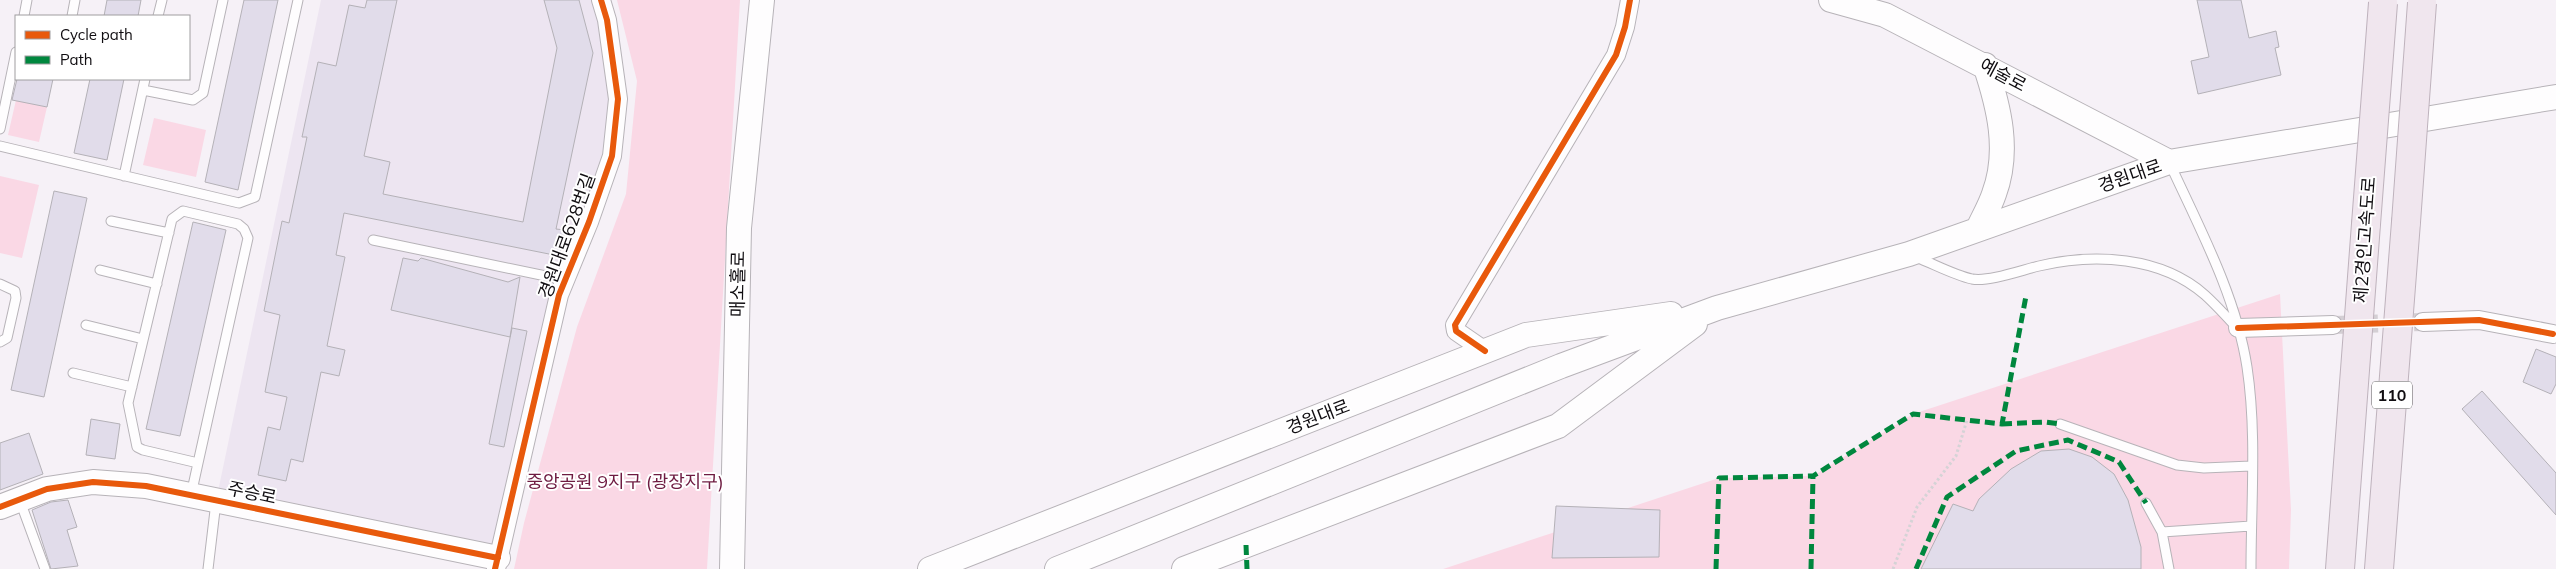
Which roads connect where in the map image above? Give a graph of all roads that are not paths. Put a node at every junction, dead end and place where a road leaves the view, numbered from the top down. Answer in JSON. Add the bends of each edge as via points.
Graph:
{"nodes":[{"id":1,"x":27,"y":0,"type":"edge"},
{"id":2,"x":76,"y":0,"type":"edge"},
{"id":3,"x":162,"y":0,"type":"edge"},
{"id":4,"x":223,"y":0,"type":"edge"},
{"id":5,"x":298,"y":0,"type":"edge"},
{"id":6,"x":602,"y":0,"type":"edge"},
{"id":7,"x":762,"y":0,"type":"edge"},
{"id":8,"x":1630,"y":0,"type":"edge"},
{"id":9,"x":1831,"y":0,"type":"edge"},
{"id":10,"x":2383,"y":2,"type":"edge"},
{"id":11,"x":2422,"y":2,"type":"edge"},
{"id":12,"x":24,"y":15,"type":"edge"},
{"id":13,"x":72,"y":15,"type":"edge"},
{"id":14,"x":158,"y":15,"type":"edge"},
{"id":15,"x":15,"y":57,"type":"edge"},
{"id":16,"x":1986,"y":65,"type":"junction"},
{"id":17,"x":145,"y":80,"type":"edge"},
{"id":18,"x":143,"y":90,"type":"junction"},
{"id":19,"x":2556,"y":97,"type":"edge"},
{"id":20,"x":0,"y":128,"type":"edge"},
{"id":21,"x":0,"y":146,"type":"edge"},
{"id":22,"x":2169,"y":162,"type":"junction"},
{"id":23,"x":124,"y":176,"type":"junction"},
{"id":24,"x":111,"y":221,"type":"dead end"},
{"id":25,"x":1978,"y":229,"type":"junction"},
{"id":26,"x":169,"y":233,"type":"junction"},
{"id":27,"x":373,"y":240,"type":"dead end"},
{"id":28,"x":1909,"y":254,"type":"junction"},
{"id":29,"x":100,"y":270,"type":"dead end"},
{"id":30,"x":565,"y":280,"type":"junction"},
{"id":31,"x":0,"y":284,"type":"edge"},
{"id":32,"x":157,"y":284,"type":"junction"},
{"id":33,"x":1717,"y":308,"type":"junction"},
{"id":34,"x":2423,"y":322,"type":"tunnel mouth"},
{"id":35,"x":86,"y":325,"type":"dead end"},
{"id":36,"x":2333,"y":325,"type":"tunnel mouth"},
{"id":37,"x":2238,"y":328,"type":"junction"},
{"id":38,"x":2555,"y":335,"type":"edge"},
{"id":39,"x":143,"y":339,"type":"junction"},
{"id":40,"x":0,"y":342,"type":"edge"},
{"id":41,"x":1485,"y":351,"type":"junction"},
{"id":42,"x":73,"y":373,"type":"dead end"},
{"id":43,"x":132,"y":387,"type":"junction"},
{"id":44,"x":2060,"y":424,"type":"dead end"},
{"id":45,"x":198,"y":463,"type":"junction"},
{"id":46,"x":2251,"y":466,"type":"junction"},
{"id":47,"x":190,"y":495,"type":"junction"},
{"id":48,"x":216,"y":501,"type":"junction"},
{"id":49,"x":10,"y":503,"type":"edge"},
{"id":50,"x":2146,"y":503,"type":"dead end"},
{"id":51,"x":2251,"y":526,"type":"junction"},
{"id":52,"x":2162,"y":532,"type":"junction"},
{"id":53,"x":497,"y":564,"type":"edge"},
{"id":54,"x":45,"y":569,"type":"edge"},
{"id":55,"x":208,"y":569,"type":"edge"},
{"id":56,"x":732,"y":569,"type":"edge"},
{"id":57,"x":930,"y":569,"type":"edge"},
{"id":58,"x":1057,"y":569,"type":"edge"},
{"id":59,"x":1184,"y":569,"type":"edge"},
{"id":60,"x":2169,"y":569,"type":"edge"},
{"id":61,"x":2251,"y":569,"type":"edge"},
{"id":62,"x":2340,"y":569,"type":"edge"},
{"id":63,"x":2379,"y":569,"type":"edge"}],
"edges":[{"from":1,"to":12,"type":"lane"},
{"from":2,"to":13,"type":"lane"},
{"from":3,"to":14,"type":"lane"},
{"from":4,"to":18,"type":"lane","via":[[203,93],[193,100]]},
{"from":5,"to":23,"type":"lane","via":[[256,198],[239,203]]},
{"from":6,"to":30,"type":"street","name":"경원대로628번길","via":[[618,98],[612,156]]},
{"from":7,"to":56,"type":"main road","name":"매소홀로","via":[[739,228]]},
{"from":8,"to":41,"type":"street","via":[[1616,55],[1455,325],[1456,331]]},
{"from":9,"to":16,"type":"main road","name":"예술로","via":[[1886,15]]},
{"from":10,"to":62,"type":"highway","name":"제2경인고속도로","number":"110","bridge":true},
{"from":11,"to":63,"type":"highway","number":"110","bridge":true},
{"from":15,"to":20,"type":"lane"},
{"from":16,"to":22,"type":"main road","name":"예술로"},
{"from":16,"to":25,"type":"main road","via":[[2000,116],[2001,156],[1994,194]]},
{"from":17,"to":18,"type":"lane"},
{"from":18,"to":23,"type":"lane"},
{"from":19,"to":22,"type":"main road","name":"경원대로"},
{"from":21,"to":23,"type":"lane"},
{"from":22,"to":25,"type":"main road","name":"경원대로"},
{"from":22,"to":37,"type":"lane","via":[[2217,266]]},
{"from":24,"to":26,"type":"lane"},
{"from":25,"to":28,"type":"main road","name":"경원대로"},
{"from":26,"to":32,"type":"lane"},
{"from":26,"to":45,"type":"lane","via":[[172,219],[183,211],[238,224],[248,238]]},
{"from":27,"to":30,"type":"lane"},
{"from":28,"to":33,"type":"main road","name":"경원대로"},
{"from":28,"to":37,"type":"lane","via":[[1973,280],[2070,259],[2110,258],[2134,263],[2184,281],[2205,295]]},
{"from":29,"to":32,"type":"lane"},
{"from":30,"to":53,"type":"street","name":"경원대로628번길"},
{"from":31,"to":40,"type":"lane","via":[[15,291],[16,298],[7,338]]},
{"from":32,"to":39,"type":"lane"},
{"from":33,"to":41,"type":"main road","name":"경원대로","via":[[1526,335]]},
{"from":33,"to":58,"type":"main road","name":"경원대로","via":[[1561,366]]},
{"from":33,"to":59,"type":"main road","name":"경원대로","via":[[1558,426]]},
{"from":34,"to":38,"type":"street","via":[[2479,320]]},
{"from":35,"to":39,"type":"lane"},
{"from":36,"to":37,"type":"street"},
{"from":37,"to":46,"type":"lane","via":[[2247,367],[2252,427]]},
{"from":39,"to":43,"type":"lane"},
{"from":41,"to":57,"type":"main road","name":"경원대로"},
{"from":42,"to":43,"type":"lane"},
{"from":43,"to":45,"type":"lane","via":[[129,414],[138,447]]},
{"from":44,"to":46,"type":"lane","via":[[2177,465],[2204,468]]},
{"from":45,"to":47,"type":"lane"},
{"from":46,"to":51,"type":"lane"},
{"from":47,"to":48,"type":"main road","name":"주승로"},
{"from":47,"to":49,"type":"main road","name":"주승로","via":[[146,486],[93,482],[47,489]]},
{"from":48,"to":53,"type":"main road","name":"주승로"},
{"from":48,"to":55,"type":"lane"},
{"from":49,"to":54,"type":"lane"},
{"from":50,"to":52,"type":"lane"},
{"from":51,"to":52,"type":"lane"},
{"from":51,"to":61,"type":"lane"},
{"from":52,"to":60,"type":"lane"}]}
